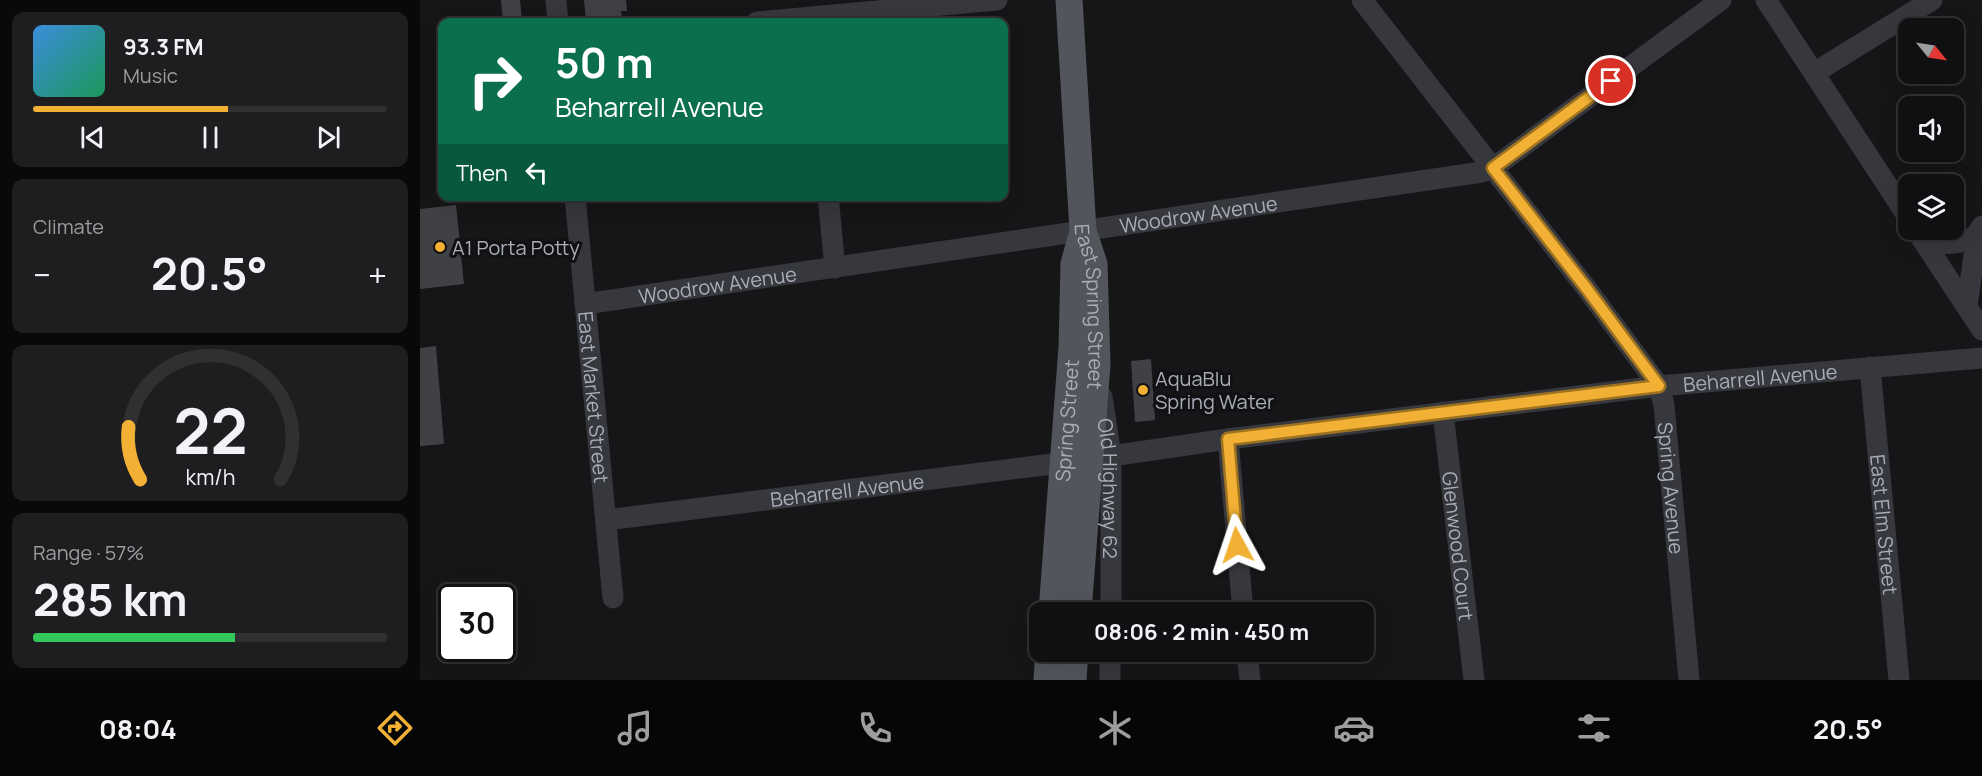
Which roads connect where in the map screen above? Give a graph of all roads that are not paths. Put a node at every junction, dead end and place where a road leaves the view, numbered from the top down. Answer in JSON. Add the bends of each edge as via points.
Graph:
{"nodes":[{"id":1,"x":556,"y":0,"type":"edge"},
{"id":2,"x":997,"y":0,"type":"edge"},
{"id":3,"x":1069,"y":0,"type":"edge"},
{"id":4,"x":1362,"y":0,"type":"edge"},
{"id":5,"x":1721,"y":0,"type":"edge"},
{"id":6,"x":1766,"y":0,"type":"edge"},
{"id":7,"x":1932,"y":0,"type":"edge"},
{"id":8,"x":811,"y":13,"type":"edge"},
{"id":9,"x":558,"y":18,"type":"edge"},
{"id":10,"x":781,"y":18,"type":"edge"},
{"id":11,"x":1814,"y":74,"type":"junction"},
{"id":12,"x":1493,"y":168,"type":"junction"},
{"id":13,"x":575,"y":201,"type":"edge"},
{"id":14,"x":828,"y":201,"type":"edge"},
{"id":15,"x":1898,"y":202,"type":"edge"},
{"id":16,"x":1979,"y":230,"type":"edge"},
{"id":17,"x":1083,"y":231,"type":"junction"},
{"id":18,"x":1923,"y":240,"type":"edge"},
{"id":19,"x":1946,"y":240,"type":"edge"},
{"id":20,"x":835,"y":268,"type":"junction"},
{"id":21,"x":585,"y":304,"type":"junction"},
{"id":22,"x":1967,"y":306,"type":"junction"},
{"id":23,"x":1982,"y":330,"type":"edge"},
{"id":24,"x":1982,"y":358,"type":"edge"},
{"id":25,"x":1870,"y":367,"type":"junction"},
{"id":26,"x":1659,"y":386,"type":"junction"},
{"id":27,"x":1443,"y":412,"type":"junction"},
{"id":28,"x":1228,"y":439,"type":"junction"},
{"id":29,"x":1100,"y":460,"type":"junction"},
{"id":30,"x":1063,"y":463,"type":"junction"},
{"id":31,"x":606,"y":520,"type":"junction"},
{"id":32,"x":613,"y":598,"type":"dead end"},
{"id":33,"x":1053,"y":602,"type":"edge"},
{"id":34,"x":1079,"y":602,"type":"edge"},
{"id":35,"x":1110,"y":602,"type":"edge"},
{"id":36,"x":1243,"y":602,"type":"edge"},
{"id":37,"x":1048,"y":662,"type":"edge"},
{"id":38,"x":1074,"y":662,"type":"edge"},
{"id":39,"x":1110,"y":662,"type":"edge"},
{"id":40,"x":1248,"y":662,"type":"edge"},
{"id":41,"x":1047,"y":680,"type":"edge"},
{"id":42,"x":1073,"y":680,"type":"edge"},
{"id":43,"x":1110,"y":680,"type":"edge"},
{"id":44,"x":1250,"y":680,"type":"edge"},
{"id":45,"x":1474,"y":680,"type":"edge"},
{"id":46,"x":1689,"y":680,"type":"edge"},
{"id":47,"x":1899,"y":680,"type":"edge"}],
"edges":[{"from":1,"to":9,"type":"street"},
{"from":2,"to":8,"type":"street"},
{"from":3,"to":17,"type":"main road","name":"East Spring Street"},
{"from":4,"to":12,"type":"street","name":"Spring Avenue"},
{"from":5,"to":12,"type":"street","name":"Woodrow Avenue"},
{"from":6,"to":11,"type":"street"},
{"from":7,"to":11,"type":"street"},
{"from":8,"to":10,"type":"street"},
{"from":11,"to":15,"type":"street"},
{"from":12,"to":17,"type":"street","name":"Woodrow Avenue"},
{"from":12,"to":26,"type":"street","name":"Spring Avenue"},
{"from":13,"to":21,"type":"street","name":"East Market Street"},
{"from":14,"to":20,"type":"street"},
{"from":16,"to":19,"type":"street","via":[[1972,239],[1962,242]]},
{"from":16,"to":22,"type":"street"},
{"from":17,"to":20,"type":"street","name":"Woodrow Avenue"},
{"from":17,"to":29,"type":"main road","name":"East Spring Street","via":[[1094,264],[1098,333],[1090,442]]},
{"from":17,"to":30,"type":"main road","name":"Spring Street","via":[[1074,264]]},
{"from":18,"to":22,"type":"street"},
{"from":20,"to":21,"type":"street","name":"Woodrow Avenue"},
{"from":21,"to":31,"type":"street","name":"East Market Street"},
{"from":22,"to":23,"type":"street"},
{"from":24,"to":25,"type":"street","name":"Beharrell Avenue"},
{"from":25,"to":26,"type":"street","name":"Beharrell Avenue"},
{"from":25,"to":47,"type":"street","name":"East Elm Street"},
{"from":26,"to":27,"type":"street","name":"Beharrell Avenue"},
{"from":26,"to":46,"type":"street","name":"Spring Avenue","via":[[1664,405]]},
{"from":27,"to":28,"type":"street","name":"Beharrell Avenue"},
{"from":27,"to":45,"type":"street","name":"Glenwood Court"},
{"from":28,"to":29,"type":"street","name":"Beharrell Avenue"},
{"from":28,"to":36,"type":"street"},
{"from":29,"to":30,"type":"street","name":"Beharrell Avenue"},
{"from":29,"to":34,"type":"main road","name":"East Spring Street"},
{"from":29,"to":35,"type":"street","name":"Old Highway 62"},
{"from":30,"to":31,"type":"street","name":"Beharrell Avenue"},
{"from":30,"to":33,"type":"main road","name":"Spring Street"},
{"from":31,"to":32,"type":"street","name":"East Market Street"},
{"from":37,"to":41,"type":"main road"},
{"from":38,"to":42,"type":"main road"},
{"from":39,"to":43,"type":"street"},
{"from":40,"to":44,"type":"street"}]}
